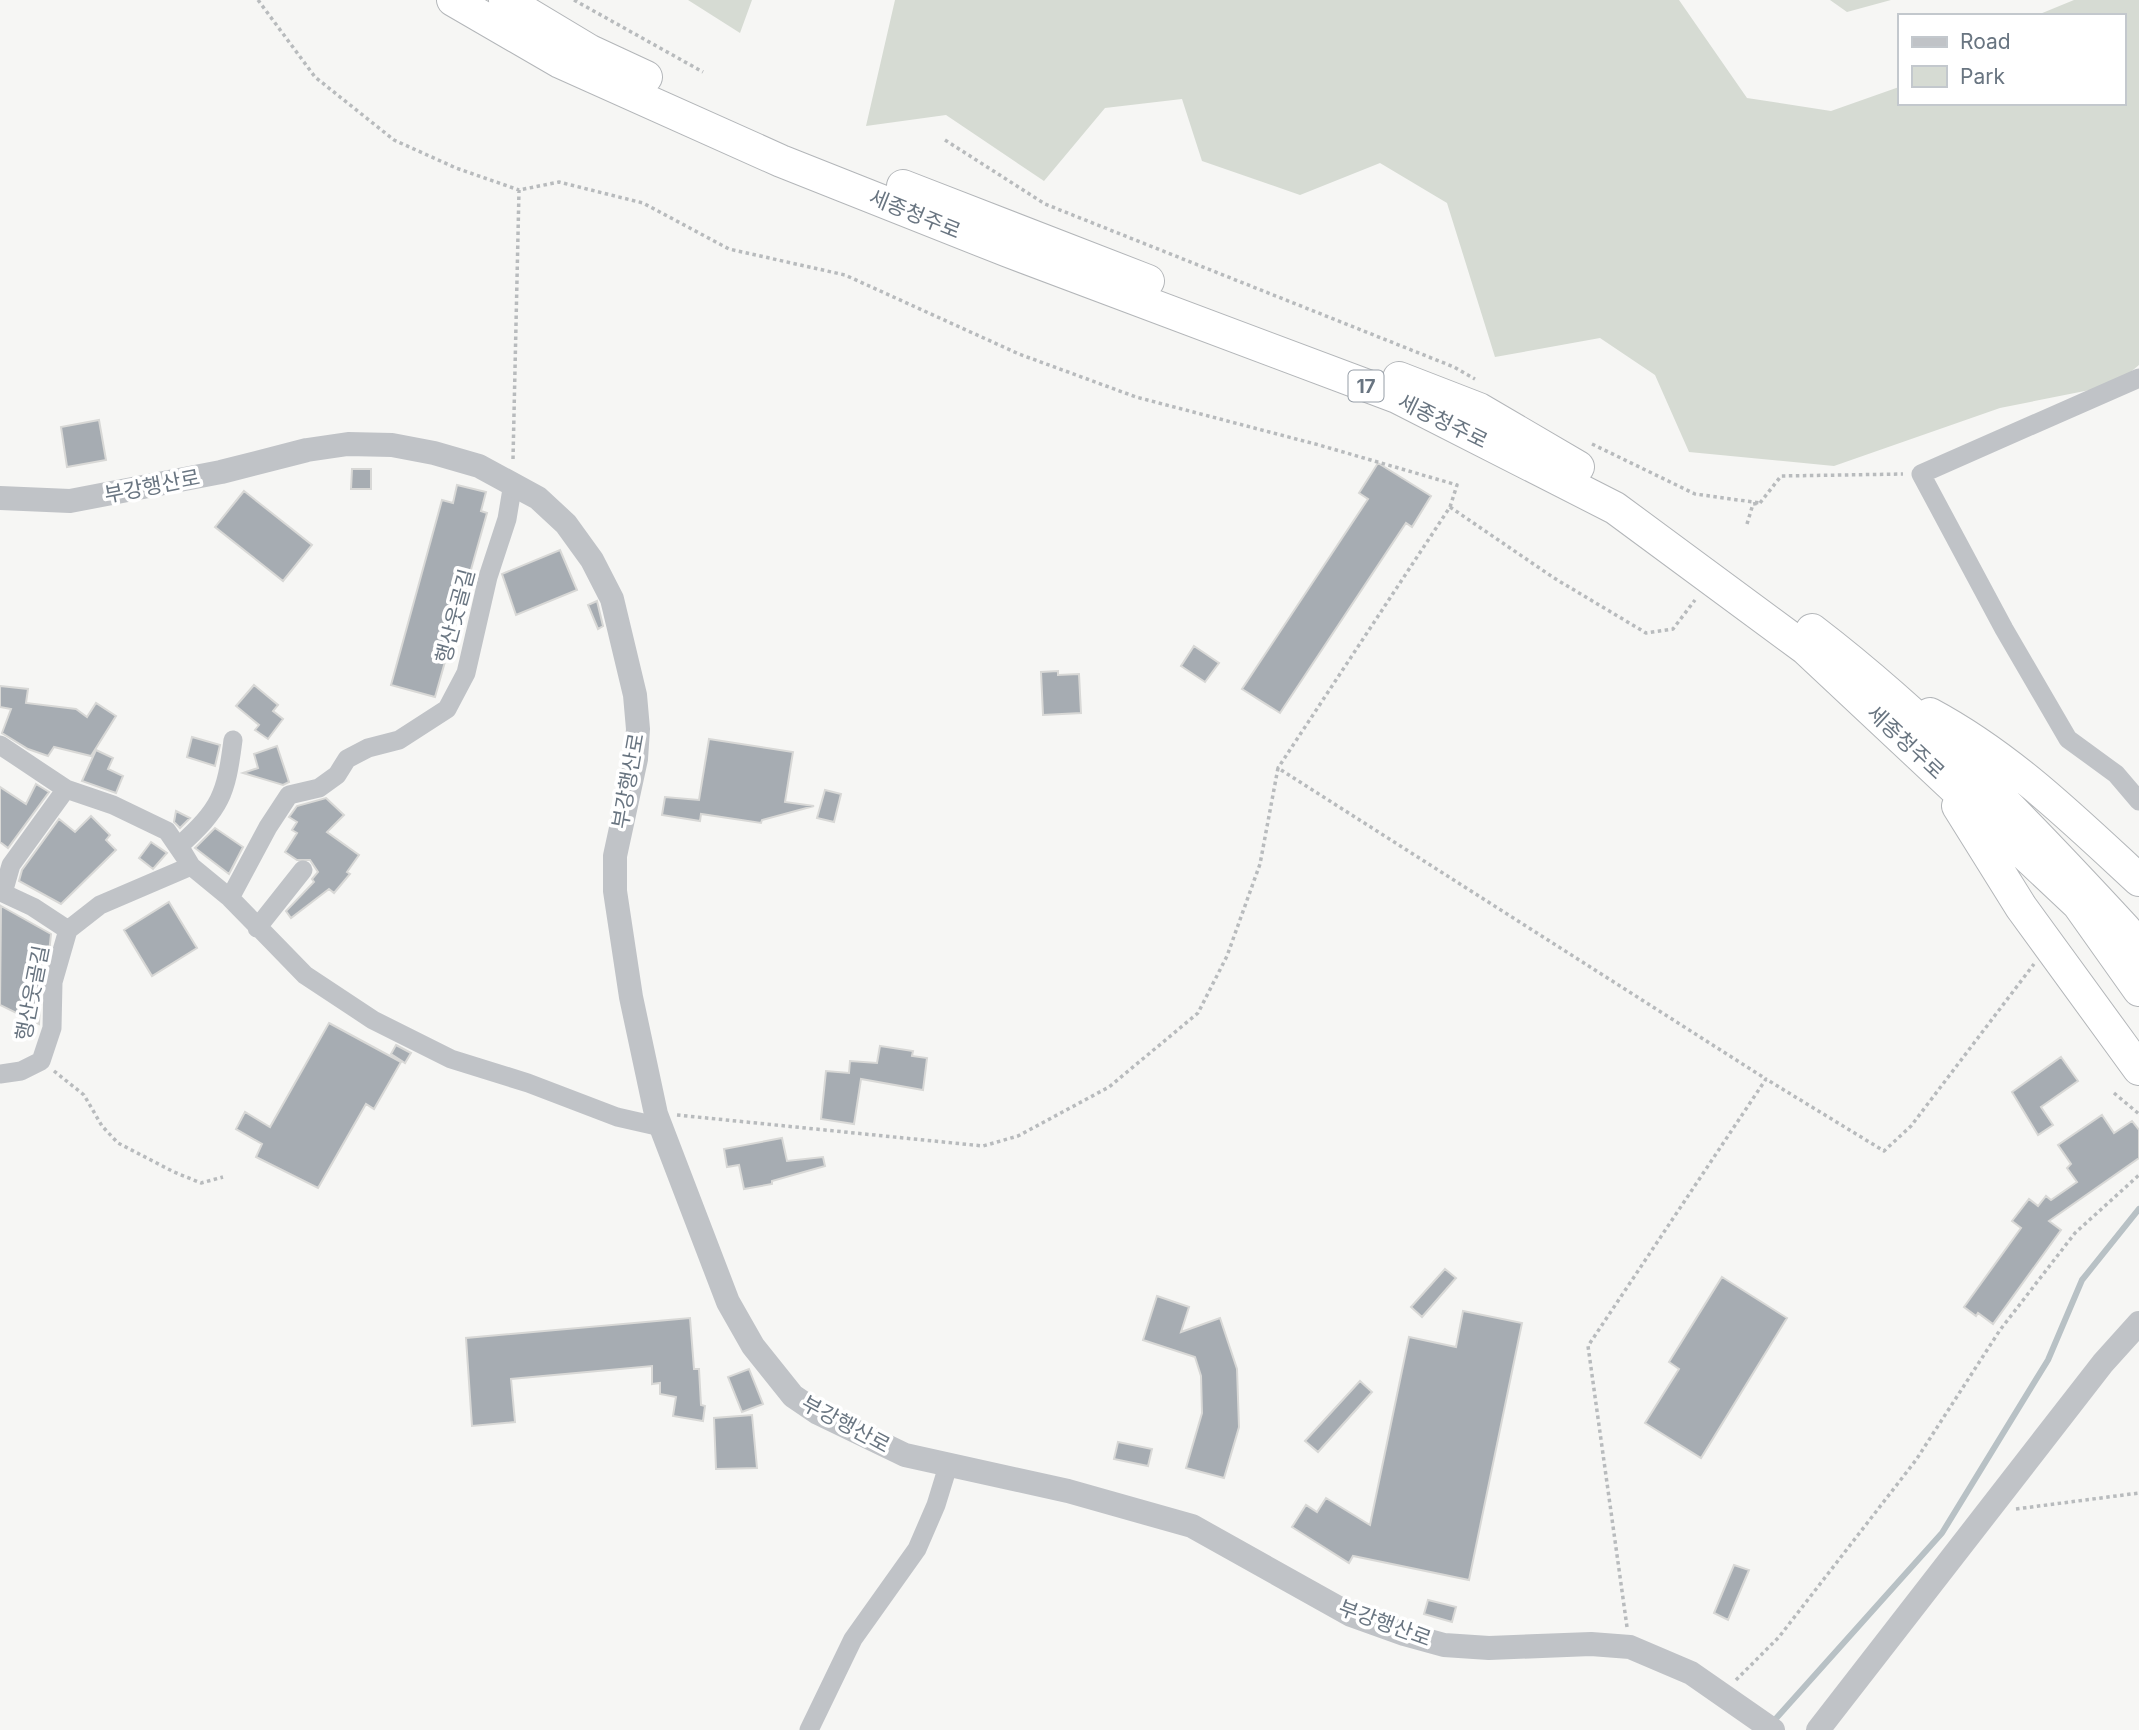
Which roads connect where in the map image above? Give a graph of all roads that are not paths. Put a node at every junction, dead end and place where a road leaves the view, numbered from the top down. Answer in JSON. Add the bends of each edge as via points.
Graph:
{"nodes":[{"id":1,"x":453,"y":0,"type":"edge"},
{"id":2,"x":505,"y":0,"type":"edge"},
{"id":3,"x":2139,"y":378,"type":"edge"},
{"id":4,"x":513,"y":483,"type":"junction"},
{"id":5,"x":0,"y":498,"type":"edge"},
{"id":6,"x":1888,"y":692,"type":"junction"},
{"id":7,"x":233,"y":740,"type":"dead end"},
{"id":8,"x":0,"y":745,"type":"edge"},
{"id":9,"x":1937,"y":772,"type":"junction"},
{"id":10,"x":66,"y":789,"type":"junction"},
{"id":11,"x":2139,"y":801,"type":"edge"},
{"id":12,"x":179,"y":846,"type":"junction"},
{"id":13,"x":191,"y":866,"type":"junction"},
{"id":14,"x":303,"y":870,"type":"dead end"},
{"id":15,"x":2139,"y":880,"type":"edge"},
{"id":16,"x":1,"y":893,"type":"edge"},
{"id":17,"x":230,"y":898,"type":"junction"},
{"id":18,"x":257,"y":928,"type":"junction"},
{"id":19,"x":68,"y":930,"type":"junction"},
{"id":20,"x":2139,"y":948,"type":"edge"},
{"id":21,"x":2139,"y":990,"type":"edge"},
{"id":22,"x":2139,"y":1069,"type":"edge"},
{"id":23,"x":0,"y":1074,"type":"edge"},
{"id":24,"x":659,"y":1120,"type":"junction"},
{"id":25,"x":2139,"y":1323,"type":"edge"},
{"id":26,"x":948,"y":1466,"type":"junction"},
{"id":27,"x":809,"y":1730,"type":"edge"},
{"id":28,"x":1773,"y":1730,"type":"edge"},
{"id":29,"x":1818,"y":1730,"type":"edge"}],
"edges":[{"from":1,"to":9,"type":"highway","name":"세종청주로","number":"17","via":[[560,62],[781,161],[1397,397],[1615,508],[1806,649]]},
{"from":2,"to":6,"type":"highway","name":"세종청주로","number":"17","via":[[590,51],[798,147],[1479,409],[1654,510]]},
{"from":3,"to":11,"type":"street","via":[[1921,474],[2068,739],[2116,774]]},
{"from":4,"to":5,"type":"street","name":"부강행산로","via":[[434,453],[392,445],[348,444],[70,501]]},
{"from":4,"to":17,"type":"street","name":"행산웃골길","via":[[508,519],[488,577],[466,673],[447,709],[399,740],[348,759],[337,775],[319,788],[289,795]]},
{"from":4,"to":24,"type":"street","name":"부강행산로","via":[[566,524],[592,560],[612,599],[625,645],[638,729],[615,856],[615,891],[631,997]]},
{"from":6,"to":15,"type":"highway","via":[[1973,737],[2056,802]]},
{"from":6,"to":20,"type":"highway","name":"세종청주로","number":"17","via":[[1993,788]]},
{"from":7,"to":12,"type":"street","via":[[228,785],[199,828]]},
{"from":8,"to":10,"type":"street"},
{"from":9,"to":21,"type":"highway","name":"세종청주로","number":"17","via":[[2078,904]]},
{"from":9,"to":22,"type":"highway","via":[[2021,908]]},
{"from":10,"to":12,"type":"street","via":[[167,831]]},
{"from":10,"to":16,"type":"street","name":"행산웃골길","via":[[10,865]]},
{"from":12,"to":13,"type":"street"},
{"from":13,"to":17,"type":"street"},
{"from":13,"to":19,"type":"street","name":"행산웃골길","via":[[100,905]]},
{"from":14,"to":18,"type":"street"},
{"from":16,"to":19,"type":"street","name":"행산웃골길"},
{"from":17,"to":18,"type":"street"},
{"from":18,"to":24,"type":"street","via":[[305,975],[373,1020],[452,1059],[617,1117]]},
{"from":19,"to":23,"type":"street","name":"행산웃골길","via":[[53,982],[51,1028],[41,1061]]},
{"from":24,"to":26,"type":"street","name":"부강행산로","via":[[728,1302],[775,1376],[818,1413],[905,1455]]},
{"from":25,"to":29,"type":"street"},
{"from":26,"to":27,"type":"street","via":[[917,1549],[853,1639]]},
{"from":26,"to":28,"type":"street","name":"부강행산로","via":[[1068,1491],[1192,1526],[1351,1615],[1444,1645],[1630,1647],[1691,1673]]}]}
